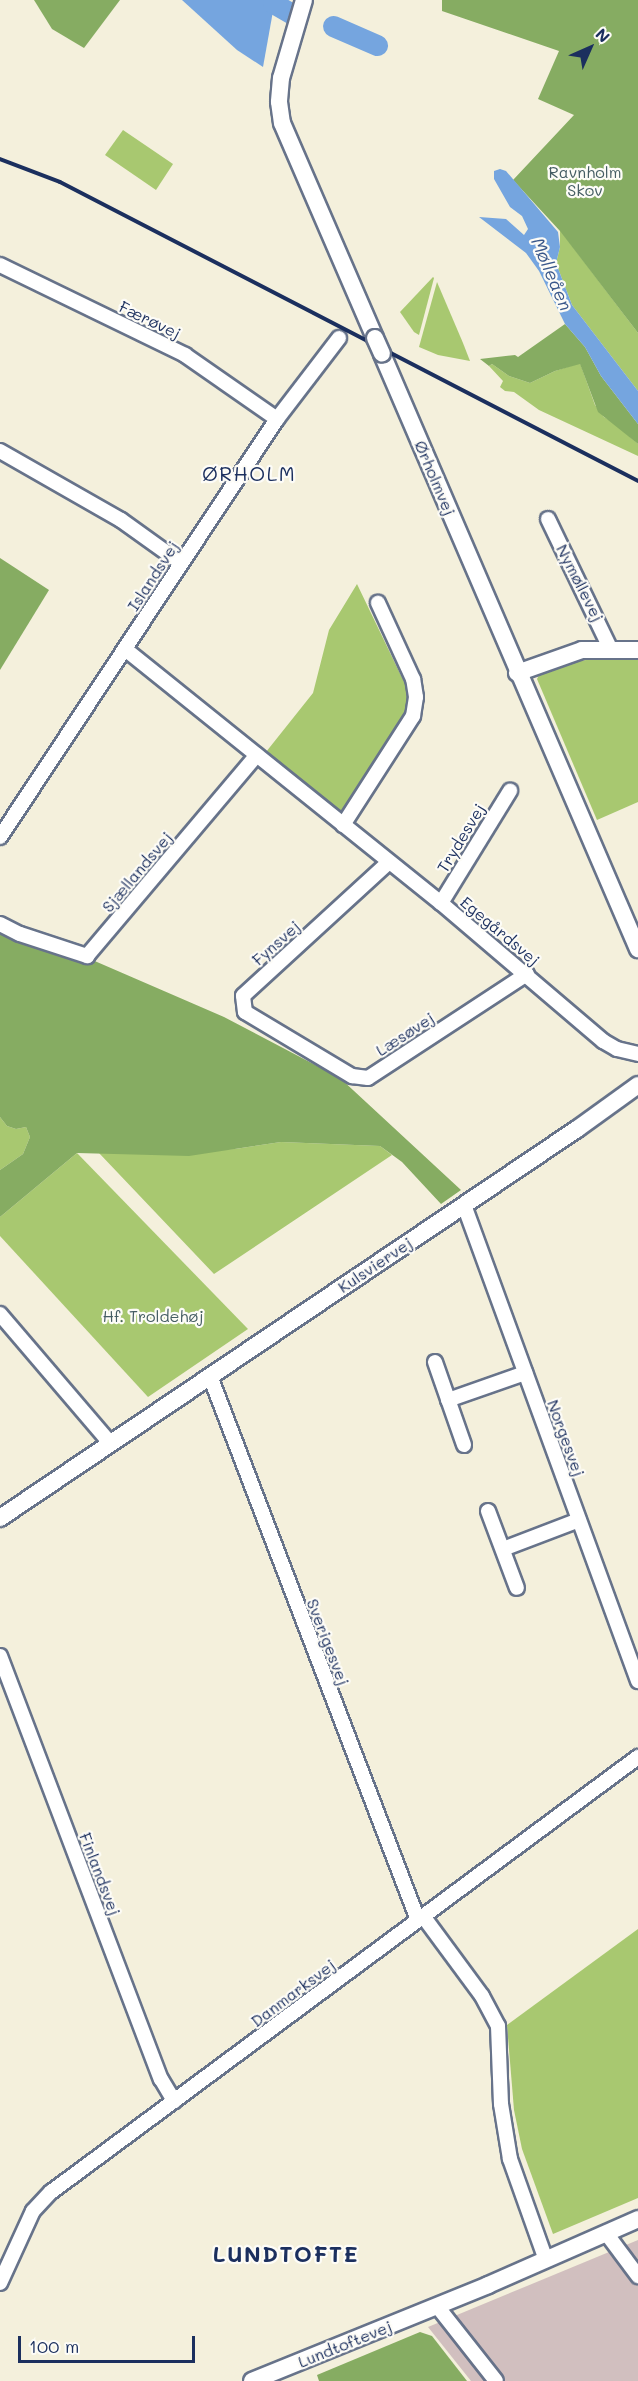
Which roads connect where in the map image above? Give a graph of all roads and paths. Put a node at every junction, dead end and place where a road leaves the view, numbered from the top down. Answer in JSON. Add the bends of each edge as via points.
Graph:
{"nodes":[{"id":1,"x":304,"y":0,"type":"edge"},
{"id":2,"x":0,"y":265,"type":"edge"},
{"id":3,"x":339,"y":338,"type":"dead end"},
{"id":4,"x":277,"y":419,"type":"junction"},
{"id":5,"x":0,"y":451,"type":"edge"},
{"id":6,"x":548,"y":519,"type":"dead end"},
{"id":7,"x":181,"y":563,"type":"junction"},
{"id":8,"x":378,"y":603,"type":"dead end"},
{"id":9,"x":610,"y":648,"type":"junction"},
{"id":10,"x":125,"y":649,"type":"junction"},
{"id":11,"x":638,"y":650,"type":"edge"},
{"id":12,"x":517,"y":673,"type":"junction"},
{"id":13,"x":257,"y":755,"type":"junction"},
{"id":14,"x":510,"y":791,"type":"dead end"},
{"id":15,"x":343,"y":825,"type":"junction"},
{"id":16,"x":0,"y":837,"type":"edge"},
{"id":17,"x":389,"y":862,"type":"junction"},
{"id":18,"x":441,"y":903,"type":"junction"},
{"id":19,"x":0,"y":924,"type":"edge"},
{"id":20,"x":638,"y":949,"type":"edge"},
{"id":21,"x":527,"y":974,"type":"junction"},
{"id":22,"x":298,"y":1044,"type":"joint"},
{"id":23,"x":638,"y":1054,"type":"edge"},
{"id":24,"x":638,"y":1085,"type":"edge"},
{"id":25,"x":464,"y":1205,"type":"junction"},
{"id":26,"x":0,"y":1314,"type":"edge"},
{"id":27,"x":435,"y":1362,"type":"dead end"},
{"id":28,"x":525,"y":1373,"type":"junction"},
{"id":29,"x":210,"y":1376,"type":"junction"},
{"id":30,"x":448,"y":1400,"type":"junction"},
{"id":31,"x":110,"y":1443,"type":"junction"},
{"id":32,"x":464,"y":1445,"type":"dead end"},
{"id":33,"x":488,"y":1511,"type":"dead end"},
{"id":34,"x":0,"y":1518,"type":"edge"},
{"id":35,"x":579,"y":1520,"type":"junction"},
{"id":36,"x":503,"y":1549,"type":"junction"},
{"id":37,"x":517,"y":1588,"type":"dead end"},
{"id":38,"x":0,"y":1656,"type":"edge"},
{"id":39,"x":638,"y":1682,"type":"edge"},
{"id":40,"x":638,"y":1756,"type":"edge"},
{"id":41,"x":420,"y":1918,"type":"junction"},
{"id":42,"x":174,"y":2101,"type":"junction"},
{"id":43,"x":638,"y":2219,"type":"edge"},
{"id":44,"x":606,"y":2234,"type":"junction"},
{"id":45,"x":546,"y":2260,"type":"junction"},
{"id":46,"x":638,"y":2276,"type":"edge"},
{"id":47,"x":0,"y":2283,"type":"edge"},
{"id":48,"x":437,"y":2306,"type":"junction"},
{"id":49,"x":252,"y":2381,"type":"edge"},
{"id":50,"x":496,"y":2381,"type":"edge"}],
"edges":[{"from":1,"to":12,"type":"street","name":"Ørholmvej","bridge":true,"via":[[281,78],[282,123]]},
{"from":2,"to":4,"type":"street","name":"Færøvej","via":[[185,356]]},
{"from":3,"to":4,"type":"street","name":"Islandsvej"},
{"from":4,"to":7,"type":"street","name":"Islandsvej"},
{"from":5,"to":7,"type":"street","via":[[121,520]]},
{"from":6,"to":9,"type":"street","name":"Nymøllevej"},
{"from":7,"to":10,"type":"street","name":"Islandsvej"},
{"from":8,"to":15,"type":"street","via":[[413,679],[416,697],[413,716]]},
{"from":9,"to":11,"type":"street","name":"Nymøllevej"},
{"from":9,"to":12,"type":"street","name":"Nymøllevej","via":[[582,650]]},
{"from":10,"to":13,"type":"street","name":"Egegårdsvej"},
{"from":10,"to":16,"type":"street","name":"Islandsvej"},
{"from":12,"to":20,"type":"street","name":"Ørholmvej"},
{"from":13,"to":15,"type":"street","name":"Egegårdsvej"},
{"from":13,"to":19,"type":"street","name":"Sjællandsvej","via":[[87,956]]},
{"from":14,"to":18,"type":"street","name":"Trydesvej"},
{"from":15,"to":17,"type":"street","name":"Egegårdsvej"},
{"from":17,"to":18,"type":"street","name":"Egegårdsvej"},
{"from":17,"to":22,"type":"street","name":"Fynsvej","via":[[243,996],[245,1012]]},
{"from":18,"to":21,"type":"street","name":"Egegårdsvej"},
{"from":21,"to":22,"type":"street","name":"Læsøvej","via":[[368,1078],[352,1076]]},
{"from":21,"to":23,"type":"street","name":"Egegårdsvej","via":[[603,1041]]},
{"from":24,"to":25,"type":"street","name":"Kulsviervej"},
{"from":25,"to":28,"type":"street","name":"Norgesvej"},
{"from":25,"to":29,"type":"street","name":"Kulsviervej"},
{"from":26,"to":31,"type":"street"},
{"from":27,"to":30,"type":"street"},
{"from":28,"to":30,"type":"street"},
{"from":28,"to":35,"type":"street","name":"Norgesvej"},
{"from":29,"to":31,"type":"street","name":"Kulsviervej"},
{"from":29,"to":41,"type":"street","name":"Sverigesvej"},
{"from":30,"to":32,"type":"street"},
{"from":31,"to":34,"type":"street","name":"Kulsviervej"},
{"from":33,"to":36,"type":"street"},
{"from":35,"to":36,"type":"street"},
{"from":35,"to":39,"type":"street","name":"Norgesvej"},
{"from":36,"to":37,"type":"street"},
{"from":38,"to":42,"type":"street","name":"Finlandsvej","via":[[161,2079]]},
{"from":40,"to":41,"type":"street","name":"Danmarksvej"},
{"from":41,"to":42,"type":"street","name":"Danmarksvej"},
{"from":41,"to":45,"type":"street","name":"Sverigesvej","via":[[482,1996],[498,2026],[501,2104],[510,2159]]},
{"from":42,"to":47,"type":"street","name":"Danmarksvej","via":[[51,2192],[33,2211]]},
{"from":43,"to":44,"type":"street","name":"Lundtoftevej"},
{"from":44,"to":45,"type":"street","name":"Lundtoftevej"},
{"from":44,"to":46,"type":"street"},
{"from":45,"to":48,"type":"street","name":"Lundtoftevej"},
{"from":48,"to":49,"type":"street","name":"Lundtoftevej"},
{"from":48,"to":50,"type":"street"}]}
